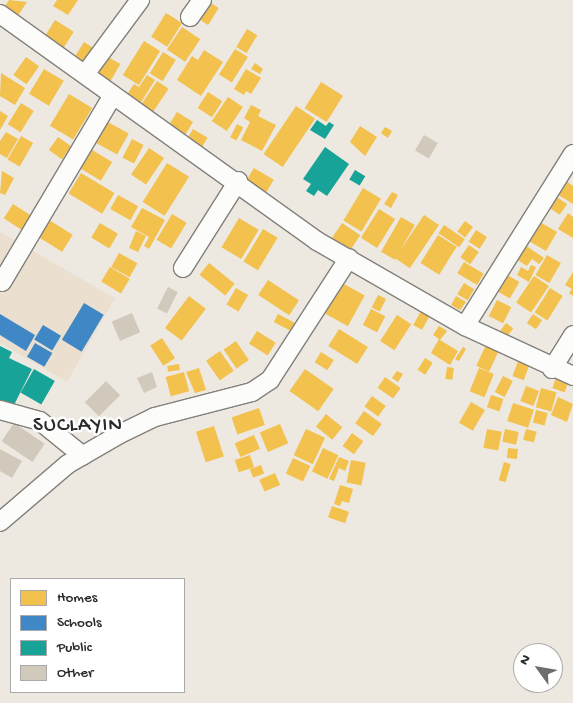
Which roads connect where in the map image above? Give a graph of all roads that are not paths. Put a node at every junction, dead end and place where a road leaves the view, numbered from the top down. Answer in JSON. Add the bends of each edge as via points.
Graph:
{"nodes":[{"id":1,"x":140,"y":0,"type":"edge"},
{"id":2,"x":202,"y":0,"type":"edge"},
{"id":3,"x":0,"y":14,"type":"edge"},
{"id":4,"x":190,"y":17,"type":"dead end"},
{"id":5,"x":86,"y":73,"type":"junction"},
{"id":6,"x":113,"y":95,"type":"junction"},
{"id":7,"x":573,"y":154,"type":"edge"},
{"id":8,"x":238,"y":181,"type":"junction"},
{"id":9,"x":349,"y":258,"type":"junction"},
{"id":10,"x":183,"y":268,"type":"dead end"},
{"id":11,"x":2,"y":282,"type":"dead end"},
{"id":12,"x":465,"y":326,"type":"junction"},
{"id":13,"x":573,"y":336,"type":"edge"},
{"id":14,"x":552,"y":369,"type":"junction"},
{"id":15,"x":573,"y":376,"type":"edge"},
{"id":16,"x":0,"y":410,"type":"edge"},
{"id":17,"x":83,"y":456,"type":"junction"},
{"id":18,"x":0,"y":522,"type":"edge"}],
"edges":[{"from":1,"to":5,"type":"street"},
{"from":2,"to":4,"type":"street"},
{"from":3,"to":5,"type":"street"},
{"from":5,"to":6,"type":"street"},
{"from":6,"to":8,"type":"street"},
{"from":6,"to":11,"type":"street"},
{"from":7,"to":12,"type":"street"},
{"from":8,"to":9,"type":"street","via":[[317,241]]},
{"from":8,"to":10,"type":"street"},
{"from":9,"to":12,"type":"street"},
{"from":9,"to":17,"type":"street","via":[[270,380],[252,392],[155,417]]},
{"from":12,"to":14,"type":"street"},
{"from":13,"to":14,"type":"street"},
{"from":14,"to":15,"type":"street"},
{"from":16,"to":17,"type":"street","via":[[40,421]]},
{"from":17,"to":18,"type":"street"}]}
